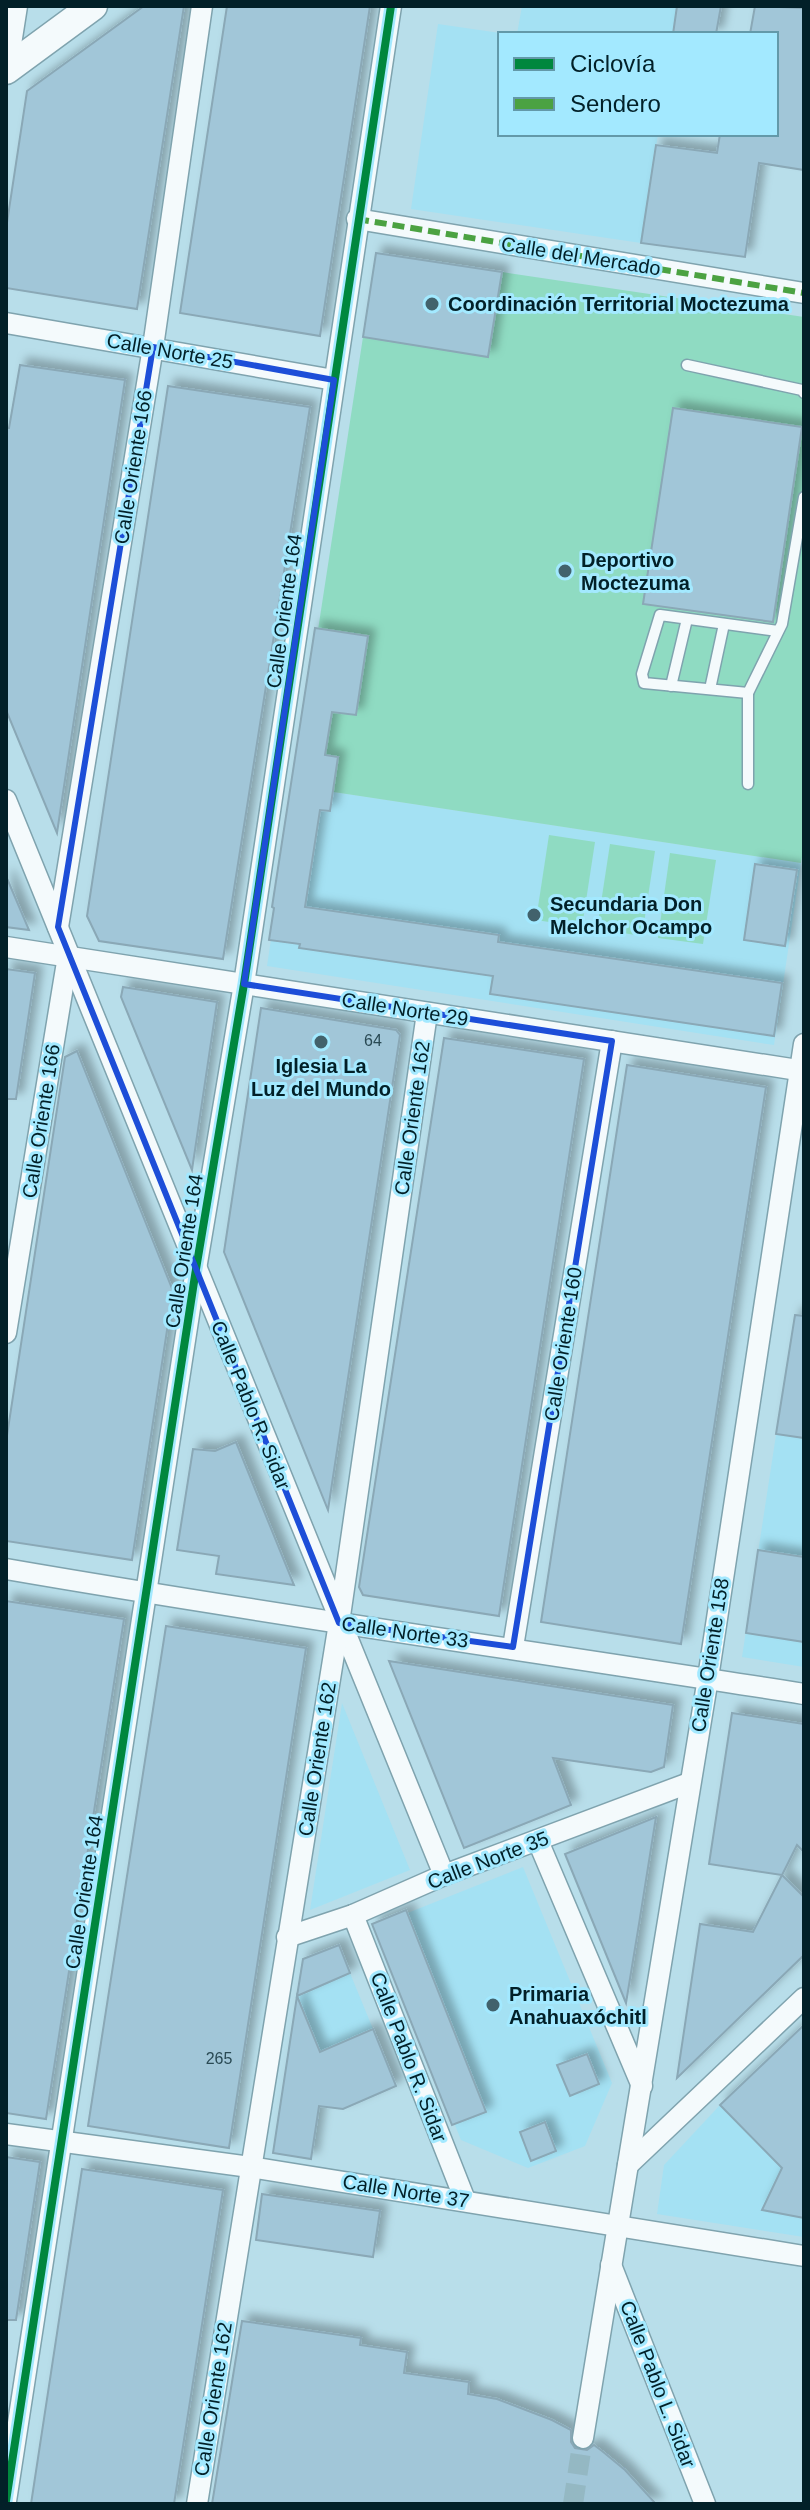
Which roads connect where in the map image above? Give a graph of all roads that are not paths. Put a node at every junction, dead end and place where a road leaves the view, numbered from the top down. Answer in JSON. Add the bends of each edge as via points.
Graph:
{"nodes":[{"id":1,"x":17,"y":6,"type":"edge"},
{"id":2,"x":93,"y":6,"type":"edge"},
{"id":3,"x":202,"y":6,"type":"edge"},
{"id":4,"x":391,"y":6,"type":"edge"},
{"id":5,"x":6,"y":71,"type":"edge"},
{"id":6,"x":357,"y":219,"type":"junction"},
{"id":7,"x":804,"y":293,"type":"edge"},
{"id":8,"x":6,"y":323,"type":"edge"},
{"id":9,"x":153,"y":347,"type":"junction"},
{"id":10,"x":687,"y":365,"type":"dead end"},
{"id":11,"x":334,"y":380,"type":"junction"},
{"id":12,"x":804,"y":393,"type":"edge"},
{"id":13,"x":804,"y":497,"type":"edge"},
{"id":14,"x":687,"y":619,"type":"junction"},
{"id":15,"x":724,"y":624,"type":"junction"},
{"id":16,"x":778,"y":631,"type":"junction"},
{"id":17,"x":671,"y":686,"type":"junction"},
{"id":18,"x":710,"y":689,"type":"junction"},
{"id":19,"x":748,"y":693,"type":"junction"},
{"id":20,"x":748,"y":784,"type":"dead end"},
{"id":21,"x":6,"y":800,"type":"edge"},
{"id":22,"x":58,"y":927,"type":"junction"},
{"id":23,"x":6,"y":947,"type":"edge"},
{"id":24,"x":68,"y":956,"type":"junction"},
{"id":25,"x":244,"y":984,"type":"junction"},
{"id":26,"x":427,"y":1013,"type":"junction"},
{"id":27,"x":612,"y":1041,"type":"junction"},
{"id":28,"x":804,"y":1044,"type":"edge"},
{"id":29,"x":802,"y":1071,"type":"edge"},
{"id":30,"x":196,"y":1269,"type":"junction"},
{"id":31,"x":6,"y":1333,"type":"edge"},
{"id":32,"x":6,"y":1569,"type":"edge"},
{"id":33,"x":147,"y":1593,"type":"junction"},
{"id":34,"x":339,"y":1623,"type":"junction"},
{"id":35,"x":513,"y":1647,"type":"junction"},
{"id":36,"x":708,"y":1678,"type":"junction"},
{"id":37,"x":804,"y":1694,"type":"edge"},
{"id":38,"x":689,"y":1783,"type":"junction"},
{"id":39,"x":538,"y":1841,"type":"junction"},
{"id":40,"x":444,"y":1875,"type":"junction"},
{"id":41,"x":353,"y":1915,"type":"junction"},
{"id":42,"x":287,"y":1937,"type":"junction"},
{"id":43,"x":804,"y":1998,"type":"edge"},
{"id":44,"x":642,"y":2086,"type":"junction"},
{"id":45,"x":6,"y":2134,"type":"edge"},
{"id":46,"x":61,"y":2143,"type":"junction"},
{"id":47,"x":628,"y":2165,"type":"junction"},
{"id":48,"x":250,"y":2167,"type":"junction"},
{"id":49,"x":465,"y":2200,"type":"junction"},
{"id":50,"x":619,"y":2226,"type":"junction"},
{"id":51,"x":804,"y":2256,"type":"edge"},
{"id":52,"x":611,"y":2265,"type":"junction"},
{"id":53,"x":583,"y":2438,"type":"tunnel mouth"},
{"id":54,"x":6,"y":2501,"type":"edge"},
{"id":55,"x":197,"y":2504,"type":"edge"},
{"id":56,"x":705,"y":2504,"type":"edge"}],
"edges":[{"from":1,"to":5,"type":"street"},
{"from":2,"to":5,"type":"street"},
{"from":3,"to":9,"type":"street","name":"Calle Oriente 166"},
{"from":4,"to":6,"type":"street","name":"Calle Oriente 164"},
{"from":6,"to":7,"type":"street","name":"Calle del Mercado"},
{"from":6,"to":11,"type":"street","name":"Calle Oriente 164"},
{"from":8,"to":9,"type":"street","name":"Calle Norte 25"},
{"from":9,"to":11,"type":"street","name":"Calle Norte 25"},
{"from":9,"to":22,"type":"street","name":"Calle Oriente 166"},
{"from":10,"to":12,"type":"lane"},
{"from":11,"to":25,"type":"street","name":"Calle Oriente 164"},
{"from":13,"to":16,"type":"lane"},
{"from":14,"to":15,"type":"lane"},
{"from":14,"to":17,"type":"lane"},
{"from":14,"to":17,"type":"lane","via":[[660,615],[642,674],[644,683]]},
{"from":15,"to":16,"type":"lane"},
{"from":15,"to":18,"type":"lane"},
{"from":16,"to":19,"type":"lane"},
{"from":17,"to":18,"type":"lane"},
{"from":18,"to":19,"type":"lane"},
{"from":19,"to":20,"type":"lane"},
{"from":21,"to":22,"type":"street","name":"Calle Pablo R. Sidar"},
{"from":22,"to":24,"type":"street","name":"Calle Pablo R. Sidar"},
{"from":23,"to":24,"type":"street","name":"Calle Norte 29"},
{"from":24,"to":25,"type":"street","name":"Calle Norte 29"},
{"from":24,"to":30,"type":"street","name":"Calle Pablo R. Sidar"},
{"from":24,"to":31,"type":"street","name":"Calle Oriente 166"},
{"from":25,"to":26,"type":"street","name":"Calle Norte 29"},
{"from":25,"to":30,"type":"street","name":"Calle Oriente 164"},
{"from":26,"to":27,"type":"street","name":"Calle Norte 29"},
{"from":26,"to":34,"type":"street","name":"Calle Oriente 162"},
{"from":27,"to":29,"type":"street","name":"Calle Norte 29"},
{"from":27,"to":35,"type":"street","name":"Calle Oriente 160"},
{"from":28,"to":29,"type":"street","name":"Calle Oriente 158"},
{"from":29,"to":36,"type":"street","name":"Calle Oriente 158"},
{"from":30,"to":33,"type":"street","name":"Calle Oriente 164"},
{"from":30,"to":34,"type":"street","name":"Calle Pablo R. Sidar"},
{"from":32,"to":33,"type":"street","name":"Calle Norte 33"},
{"from":33,"to":34,"type":"street","name":"Calle Norte 33"},
{"from":33,"to":46,"type":"street","name":"Calle Oriente 164"},
{"from":34,"to":35,"type":"street","name":"Calle Norte 33"},
{"from":34,"to":40,"type":"street","name":"Calle Pablo R. Sidar"},
{"from":34,"to":42,"type":"street","name":"Calle Oriente 162"},
{"from":35,"to":36,"type":"street","name":"Calle Norte 33"},
{"from":36,"to":37,"type":"street","name":"Calle Norte 33"},
{"from":36,"to":38,"type":"street","name":"Calle Oriente 158"},
{"from":38,"to":39,"type":"street","name":"Calle Norte 35"},
{"from":38,"to":44,"type":"street","name":"Calle Oriente 158"},
{"from":39,"to":40,"type":"street","name":"Calle Norte 35"},
{"from":39,"to":44,"type":"street"},
{"from":40,"to":41,"type":"street","name":"Calle Norte 35"},
{"from":41,"to":42,"type":"street","name":"Calle Norte 35"},
{"from":41,"to":49,"type":"street","name":"Calle Pablo R. Sidar"},
{"from":42,"to":48,"type":"street","name":"Calle Oriente 162"},
{"from":43,"to":47,"type":"street"},
{"from":44,"to":47,"type":"street","name":"Calle Oriente 158"},
{"from":45,"to":46,"type":"street","name":"Calle Norte 37"},
{"from":46,"to":48,"type":"street","name":"Calle Norte 37"},
{"from":46,"to":54,"type":"street","name":"Calle Oriente 164"},
{"from":47,"to":50,"type":"street","name":"Calle Oriente 158"},
{"from":48,"to":49,"type":"street","name":"Calle Norte 37"},
{"from":48,"to":55,"type":"street","name":"Calle Oriente 162"},
{"from":49,"to":50,"type":"street","name":"Calle Norte 37"},
{"from":50,"to":51,"type":"street","name":"Calle Norte 37"},
{"from":50,"to":52,"type":"street","name":"Calle Oriente 158"},
{"from":52,"to":53,"type":"street","name":"Calle Oriente 158"},
{"from":52,"to":56,"type":"street","name":"Calle Pablo L. Sidar"}]}
